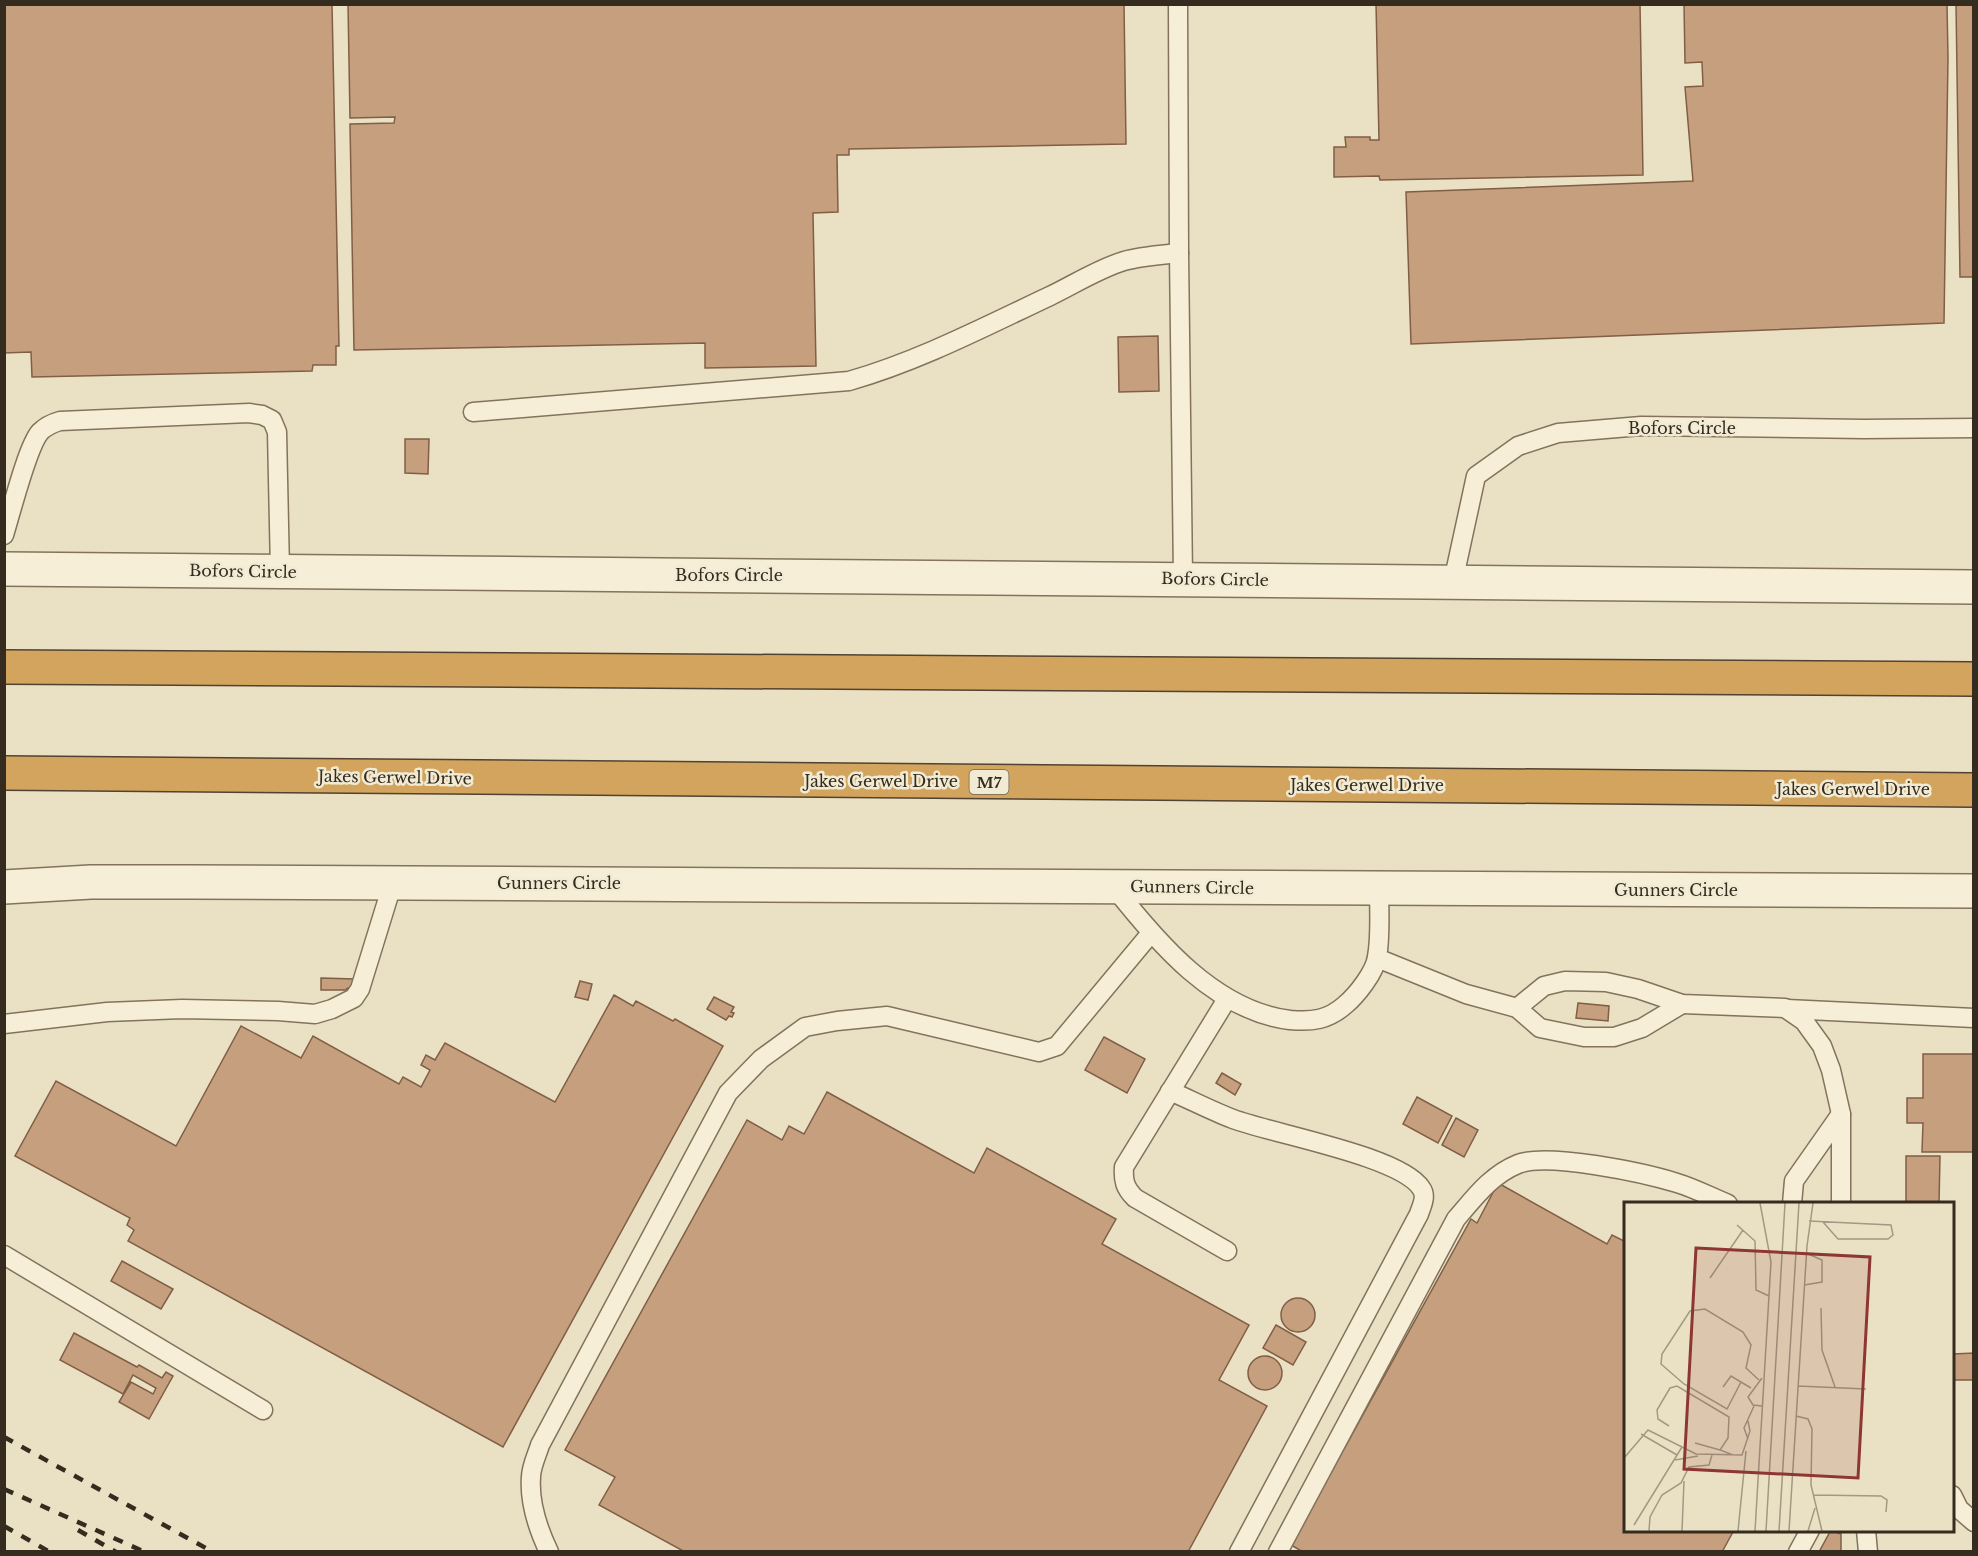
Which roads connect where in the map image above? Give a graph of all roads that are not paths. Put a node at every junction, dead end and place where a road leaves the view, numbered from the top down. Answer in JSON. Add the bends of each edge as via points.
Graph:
{"nodes":[{"id":1,"x":1178,"y":4,"type":"edge"},
{"id":2,"x":1179,"y":253,"type":"junction"},
{"id":3,"x":473,"y":412,"type":"dead end"},
{"id":4,"x":1974,"y":428,"type":"edge"},
{"id":5,"x":4,"y":535,"type":"edge"},
{"id":6,"x":4,"y":569,"type":"edge"},
{"id":7,"x":280,"y":571,"type":"junction"},
{"id":8,"x":1183,"y":578,"type":"junction"},
{"id":9,"x":1453,"y":582,"type":"junction"},
{"id":10,"x":1974,"y":586,"type":"edge"},
{"id":11,"x":4,"y":667,"type":"edge"},
{"id":12,"x":1974,"y":679,"type":"edge"},
{"id":13,"x":4,"y":773,"type":"edge"},
{"id":14,"x":1974,"y":790,"type":"edge"},
{"id":15,"x":393,"y":882,"type":"junction"},
{"id":16,"x":1113,"y":886,"type":"junction"},
{"id":17,"x":4,"y":887,"type":"edge"},
{"id":18,"x":1380,"y":889,"type":"junction"},
{"id":19,"x":1974,"y":891,"type":"edge"},
{"id":20,"x":1151,"y":933,"type":"junction"},
{"id":21,"x":1377,"y":958,"type":"junction"},
{"id":22,"x":1227,"y":999,"type":"junction"},
{"id":23,"x":1682,"y":1004,"type":"junction"},
{"id":24,"x":1517,"y":1008,"type":"junction"},
{"id":25,"x":1785,"y":1008,"type":"junction"},
{"id":26,"x":1974,"y":1018,"type":"edge"},
{"id":27,"x":4,"y":1024,"type":"edge"},
{"id":28,"x":1170,"y":1091,"type":"junction"},
{"id":29,"x":1841,"y":1114,"type":"junction"},
{"id":30,"x":1725,"y":1202,"type":"edge"},
{"id":31,"x":1792,"y":1202,"type":"edge"},
{"id":32,"x":1841,"y":1202,"type":"edge"},
{"id":33,"x":1227,"y":1251,"type":"dead end"},
{"id":34,"x":4,"y":1255,"type":"edge"},
{"id":35,"x":263,"y":1410,"type":"dead end"},
{"id":36,"x":1954,"y":1497,"type":"edge"},
{"id":37,"x":1974,"y":1522,"type":"edge"},
{"id":38,"x":1809,"y":1532,"type":"edge"},
{"id":39,"x":1866,"y":1532,"type":"edge"},
{"id":40,"x":549,"y":1551,"type":"edge"},
{"id":41,"x":1239,"y":1551,"type":"edge"},
{"id":42,"x":1278,"y":1551,"type":"edge"},
{"id":43,"x":1798,"y":1551,"type":"edge"},
{"id":44,"x":1868,"y":1551,"type":"edge"}],
"edges":[{"from":1,"to":2,"type":"lane"},
{"from":2,"to":3,"type":"lane","via":[[1126,260],[1095,272],[916,359],[849,381]]},
{"from":2,"to":8,"type":"lane"},
{"from":4,"to":9,"type":"lane","name":"Bofors Circle","via":[[1641,426],[1558,433],[1518,446],[1476,476]]},
{"from":5,"to":7,"type":"lane","via":[[32,446],[50,424],[249,413],[272,420],[277,432]]},
{"from":6,"to":7,"type":"street","name":"Bofors Circle"},
{"from":7,"to":8,"type":"street","name":"Bofors Circle"},
{"from":8,"to":9,"type":"street","name":"Bofors Circle"},
{"from":9,"to":10,"type":"street","name":"Bofors Circle"},
{"from":11,"to":12,"type":"highway"},
{"from":13,"to":14,"type":"highway","name":"Jakes Gerwel Drive","number":"M7"},
{"from":15,"to":16,"type":"street","name":"Gunners Circle"},
{"from":15,"to":17,"type":"street","name":"Gunners Circle","via":[[91,882]]},
{"from":15,"to":27,"type":"lane","via":[[360,989],[354,998],[332,1009],[315,1014],[182,1009],[106,1012]]},
{"from":16,"to":18,"type":"street","name":"Gunners Circle"},
{"from":16,"to":20,"type":"lane","name":"Gunners Circle"},
{"from":18,"to":19,"type":"street","name":"Gunners Circle"},
{"from":18,"to":21,"type":"lane","name":"Gunners Circle"},
{"from":20,"to":22,"type":"lane","name":"Gunners Circle"},
{"from":20,"to":40,"type":"lane","via":[[1057,1046],[1049,1050],[1040,1052],[887,1016],[805,1027],[761,1059],[728,1093],[540,1445],[531,1477],[532,1495],[537,1525]]},
{"from":21,"to":22,"type":"lane","name":"Gunners Circle","via":[[1355,997],[1334,1015],[1308,1022],[1281,1018]]},
{"from":21,"to":24,"type":"lane","via":[[1466,994]]},
{"from":22,"to":28,"type":"lane"},
{"from":23,"to":24,"type":"lane","via":[[1606,982],[1565,981],[1544,986]]},
{"from":23,"to":24,"type":"lane","via":[[1642,1028],[1614,1036],[1584,1037],[1540,1028]]},
{"from":23,"to":25,"type":"lane"},
{"from":25,"to":26,"type":"lane"},
{"from":25,"to":29,"type":"lane","via":[[1804,1021],[1822,1046]]},
{"from":28,"to":33,"type":"lane","via":[[1124,1167],[1126,1188],[1135,1198]]},
{"from":28,"to":41,"type":"lane","via":[[1233,1119],[1394,1167],[1421,1188],[1424,1197],[1419,1214]]},
{"from":29,"to":31,"type":"lane","via":[[1794,1181]]},
{"from":29,"to":32,"type":"lane"},
{"from":30,"to":42,"type":"lane","via":[[1676,1183],[1596,1165],[1520,1163],[1495,1176],[1456,1219]]},
{"from":34,"to":35,"type":"lane"},
{"from":36,"to":37,"type":"lane","via":[[1959,1509]]},
{"from":38,"to":43,"type":"lane"},
{"from":39,"to":44,"type":"lane"}]}
